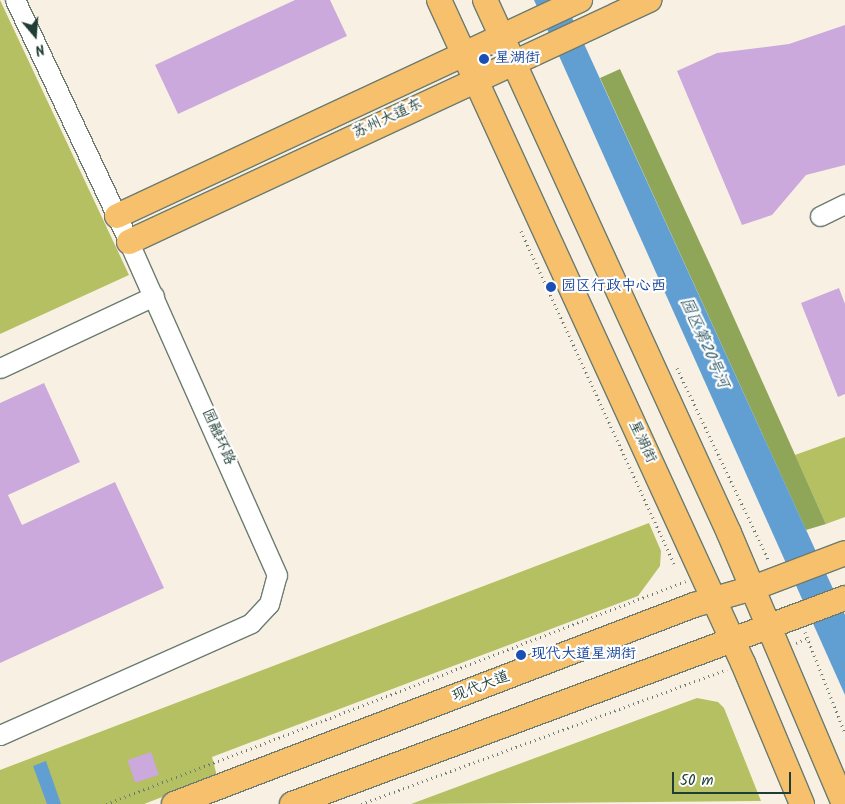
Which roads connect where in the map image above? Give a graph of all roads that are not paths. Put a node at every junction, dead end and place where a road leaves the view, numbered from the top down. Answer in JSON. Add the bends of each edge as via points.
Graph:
{"nodes":[{"id":1,"x":15,"y":0,"type":"edge"},
{"id":2,"x":439,"y":0,"type":"edge"},
{"id":3,"x":485,"y":0,"type":"edge"},
{"id":4,"x":649,"y":0,"type":"edge"},
{"id":5,"x":577,"y":2,"type":"edge"},
{"id":6,"x":501,"y":36,"type":"junction"},
{"id":7,"x":463,"y":53,"type":"junction"},
{"id":8,"x":512,"y":62,"type":"junction"},
{"id":9,"x":474,"y":79,"type":"junction"},
{"id":10,"x":845,"y":204,"type":"edge"},
{"id":11,"x":117,"y":216,"type":"junction"},
{"id":12,"x":820,"y":216,"type":"dead end"},
{"id":13,"x":129,"y":242,"type":"junction"},
{"id":14,"x":154,"y":296,"type":"junction"},
{"id":15,"x":0,"y":368,"type":"edge"},
{"id":16,"x":835,"y":557,"type":"edge"},
{"id":17,"x":753,"y":588,"type":"junction"},
{"id":18,"x":845,"y":598,"type":"edge"},
{"id":19,"x":714,"y":599,"type":"junction"},
{"id":20,"x":770,"y":627,"type":"junction"},
{"id":21,"x":732,"y":638,"type":"junction"},
{"id":22,"x":0,"y":735,"type":"edge"},
{"id":23,"x":174,"y":804,"type":"edge"},
{"id":24,"x":292,"y":804,"type":"edge"},
{"id":25,"x":802,"y":804,"type":"edge"},
{"id":26,"x":844,"y":804,"type":"edge"}],
"edges":[{"from":1,"to":11,"type":"street","name":"园融环路"},
{"from":2,"to":7,"type":"main road","name":"星湖街"},
{"from":3,"to":6,"type":"main road"},
{"from":4,"to":8,"type":"main road","name":"苏州大道东"},
{"from":5,"to":6,"type":"main road","name":"苏州大道东"},
{"from":6,"to":7,"type":"main road","name":"苏州大道东"},
{"from":6,"to":8,"type":"main road"},
{"from":7,"to":9,"type":"main road","name":"星湖街"},
{"from":7,"to":11,"type":"main road","name":"苏州大道东"},
{"from":8,"to":9,"type":"main road","name":"苏州大道东"},
{"from":8,"to":17,"type":"main road"},
{"from":9,"to":13,"type":"main road","name":"苏州大道东"},
{"from":9,"to":19,"type":"main road","name":"星湖街"},
{"from":10,"to":12,"type":"street"},
{"from":11,"to":13,"type":"street","name":"园融环路"},
{"from":13,"to":14,"type":"street","name":"园融环路"},
{"from":14,"to":15,"type":"street"},
{"from":14,"to":22,"type":"street","name":"园融环路","via":[[274,560],[274,591],[266,609],[251,623]]},
{"from":16,"to":17,"type":"main road","name":"现代大道"},
{"from":17,"to":19,"type":"main road","name":"现代大道"},
{"from":17,"to":20,"type":"main road"},
{"from":18,"to":20,"type":"main road"},
{"from":19,"to":21,"type":"main road","name":"星湖街"},
{"from":19,"to":23,"type":"main road","name":"现代大道"},
{"from":20,"to":21,"type":"main road"},
{"from":20,"to":26,"type":"main road"},
{"from":21,"to":24,"type":"main road"},
{"from":21,"to":25,"type":"main road","name":"星湖街"}]}
